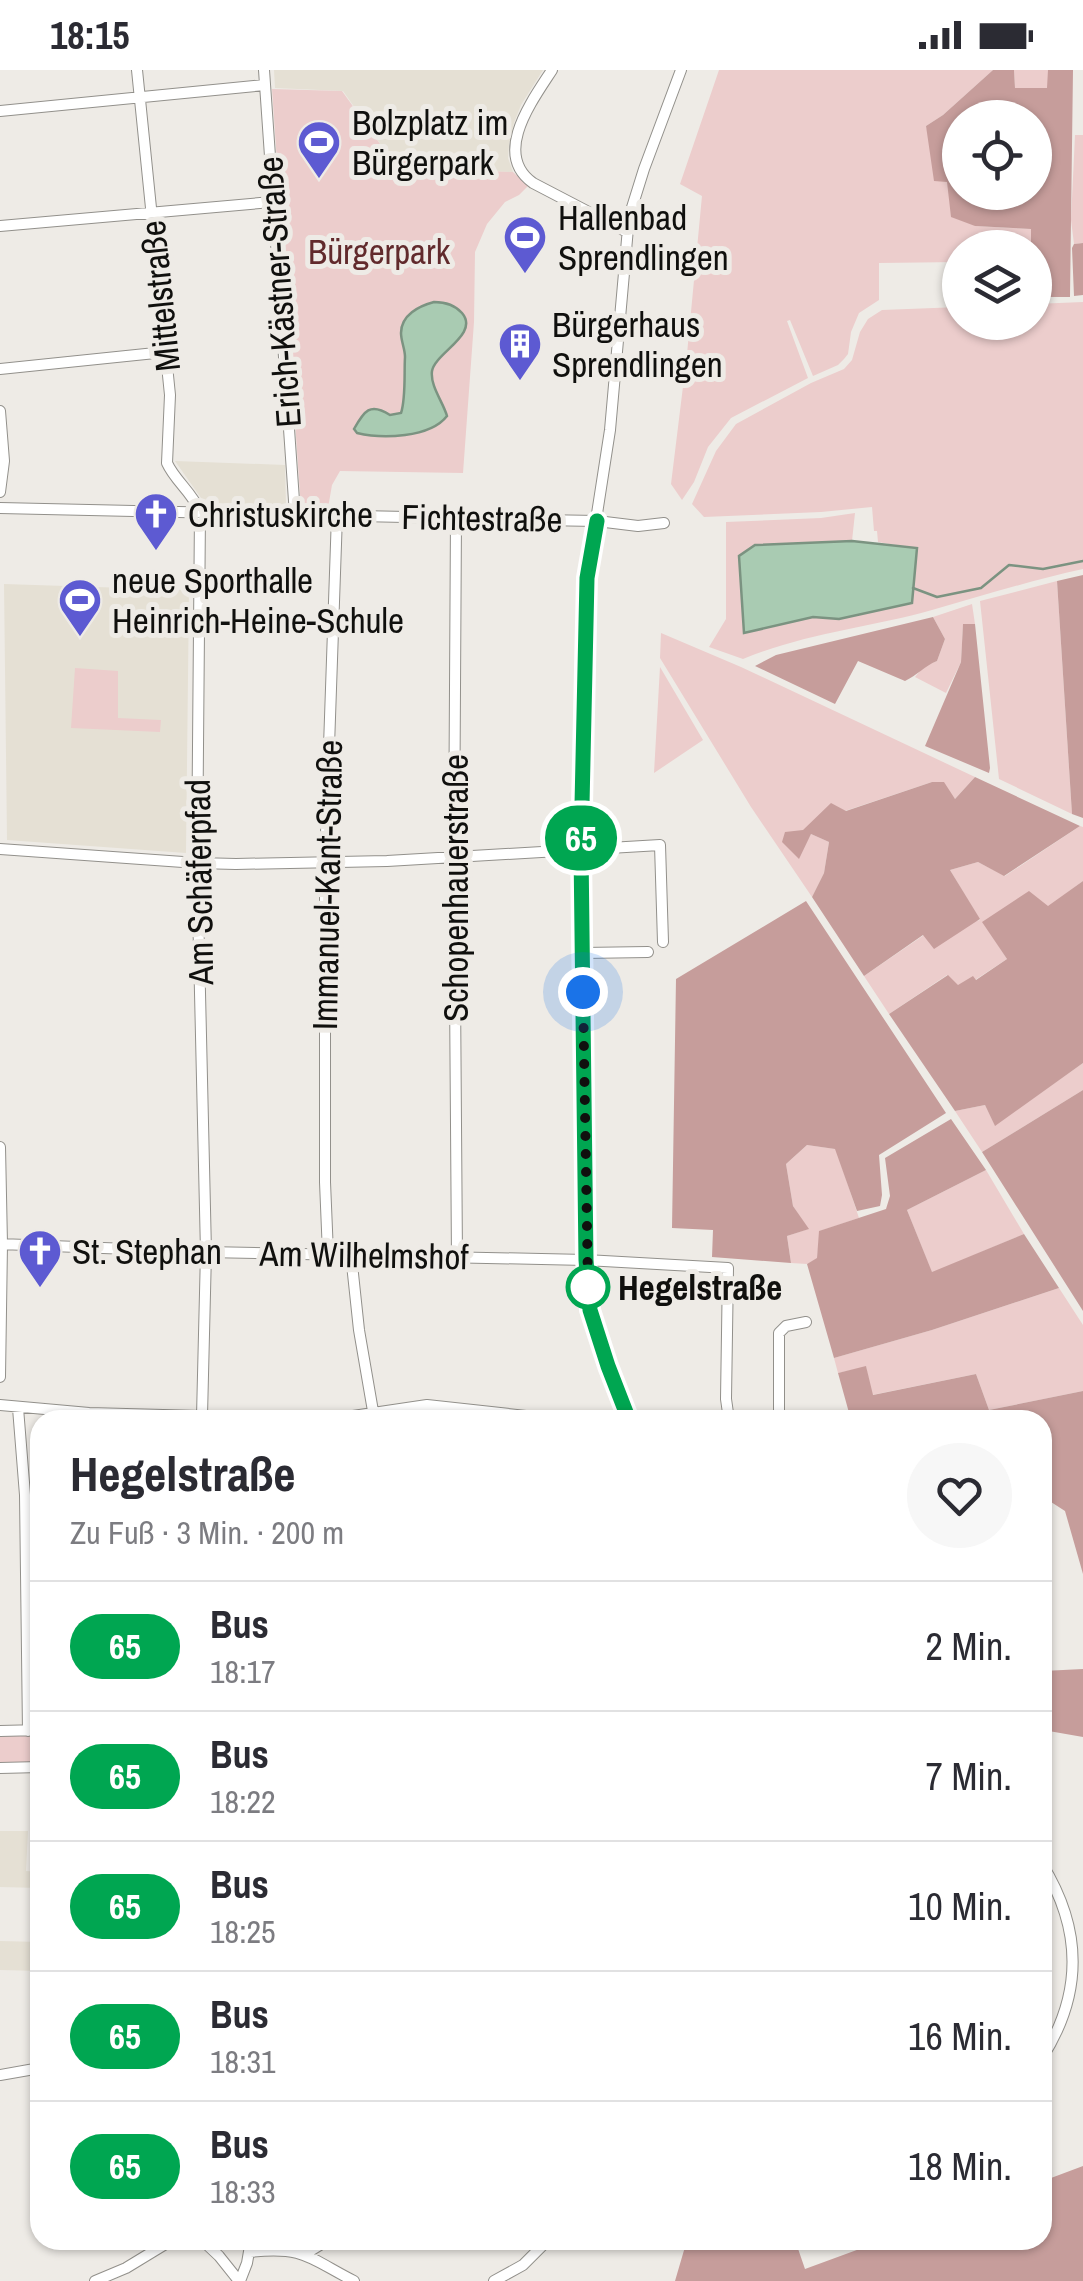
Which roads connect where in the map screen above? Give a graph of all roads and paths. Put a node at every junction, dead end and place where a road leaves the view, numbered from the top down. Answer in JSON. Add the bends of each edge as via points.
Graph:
{"nodes":[{"id":1,"x":137,"y":70,"type":"edge"},
{"id":2,"x":264,"y":70,"type":"edge"},
{"id":3,"x":552,"y":70,"type":"edge"},
{"id":4,"x":681,"y":70,"type":"edge"},
{"id":5,"x":264,"y":84,"type":"junction"},
{"id":6,"x":140,"y":98,"type":"junction"},
{"id":7,"x":0,"y":112,"type":"edge"},
{"id":8,"x":272,"y":202,"type":"junction"},
{"id":9,"x":151,"y":214,"type":"junction"},
{"id":10,"x":0,"y":226,"type":"edge"},
{"id":11,"x":627,"y":232,"type":"junction"},
{"id":12,"x":165,"y":352,"type":"junction"},
{"id":13,"x":0,"y":369,"type":"edge"},
{"id":14,"x":0,"y":411,"type":"edge"},
{"id":15,"x":0,"y":492,"type":"edge"},
{"id":16,"x":0,"y":508,"type":"edge"},
{"id":17,"x":200,"y":512,"type":"junction"},
{"id":18,"x":295,"y":515,"type":"junction"},
{"id":19,"x":337,"y":515,"type":"junction"},
{"id":20,"x":456,"y":518,"type":"junction"},
{"id":21,"x":597,"y":521,"type":"junction"},
{"id":22,"x":664,"y":522,"type":"dead end"},
{"id":23,"x":0,"y":848,"type":"edge"},
{"id":24,"x":581,"y":850,"type":"junction"},
{"id":25,"x":454,"y":858,"type":"junction"},
{"id":26,"x":324,"y":862,"type":"junction"},
{"id":27,"x":197,"y":864,"type":"junction"},
{"id":28,"x":664,"y":942,"type":"dead end"},
{"id":29,"x":648,"y":952,"type":"dead end"},
{"id":30,"x":583,"y":954,"type":"junction"},
{"id":31,"x":0,"y":1147,"type":"edge"},
{"id":32,"x":1,"y":1244,"type":"edge"},
{"id":33,"x":206,"y":1252,"type":"junction"},
{"id":34,"x":328,"y":1254,"type":"junction"},
{"id":35,"x":351,"y":1255,"type":"junction"},
{"id":36,"x":457,"y":1258,"type":"junction"},
{"id":37,"x":586,"y":1260,"type":"junction"},
{"id":38,"x":806,"y":1322,"type":"dead end"},
{"id":39,"x":0,"y":1377,"type":"edge"},
{"id":40,"x":0,"y":1406,"type":"edge"},
{"id":41,"x":18,"y":1408,"type":"junction"},
{"id":42,"x":51,"y":1410,"type":"edge"},
{"id":43,"x":202,"y":1410,"type":"edge"},
{"id":44,"x":373,"y":1410,"type":"edge"},
{"id":45,"x":403,"y":1410,"type":"edge"},
{"id":46,"x":472,"y":1410,"type":"edge"},
{"id":47,"x":625,"y":1410,"type":"edge"},
{"id":48,"x":728,"y":1410,"type":"edge"},
{"id":49,"x":779,"y":1410,"type":"edge"},
{"id":50,"x":30,"y":1626,"type":"edge"},
{"id":51,"x":30,"y":1730,"type":"edge"},
{"id":52,"x":0,"y":1731,"type":"edge"},
{"id":53,"x":30,"y":1767,"type":"edge"},
{"id":54,"x":0,"y":1768,"type":"edge"},
{"id":55,"x":1052,"y":1879,"type":"edge"},
{"id":56,"x":1081,"y":1973,"type":"edge"},
{"id":57,"x":1078,"y":2005,"type":"edge"},
{"id":58,"x":1052,"y":2045,"type":"edge"},
{"id":59,"x":30,"y":2070,"type":"edge"},
{"id":60,"x":0,"y":2075,"type":"edge"},
{"id":61,"x":156,"y":2250,"type":"edge"},
{"id":62,"x":213,"y":2250,"type":"edge"},
{"id":63,"x":249,"y":2250,"type":"edge"},
{"id":64,"x":285,"y":2250,"type":"edge"},
{"id":65,"x":312,"y":2250,"type":"edge"},
{"id":66,"x":538,"y":2250,"type":"edge"},
{"id":67,"x":306,"y":2254,"type":"junction"},
{"id":68,"x":95,"y":2281,"type":"edge"},
{"id":69,"x":239,"y":2281,"type":"edge"},
{"id":70,"x":354,"y":2281,"type":"edge"},
{"id":71,"x":494,"y":2281,"type":"edge"}],
"edges":[{"from":1,"to":6,"type":"street","name":"Mittelstraße"},
{"from":2,"to":5,"type":"street","name":"Erich-Kästner-Straße"},
{"from":3,"to":11,"type":"street","via":[[521,124],[518,166],[533,183]]},
{"from":4,"to":11,"type":"street"},
{"from":5,"to":6,"type":"street"},
{"from":5,"to":8,"type":"street","name":"Erich-Kästner-Straße"},
{"from":6,"to":7,"type":"street"},
{"from":6,"to":9,"type":"street","name":"Mittelstraße"},
{"from":8,"to":9,"type":"street"},
{"from":8,"to":18,"type":"street","name":"Erich-Kästner-Straße"},
{"from":9,"to":10,"type":"street"},
{"from":9,"to":12,"type":"street","name":"Mittelstraße"},
{"from":11,"to":21,"type":"street"},
{"from":12,"to":13,"type":"street"},
{"from":12,"to":17,"type":"street","name":"Mittelstraße","via":[[171,404],[167,462]]},
{"from":14,"to":15,"type":"street"},
{"from":16,"to":17,"type":"street","name":"Fichtestraße"},
{"from":17,"to":18,"type":"street","name":"Fichtestraße"},
{"from":17,"to":27,"type":"street","name":"Am Schäferpfad"},
{"from":18,"to":19,"type":"street","name":"Fichtestraße"},
{"from":19,"to":20,"type":"street","name":"Fichtestraße"},
{"from":19,"to":26,"type":"street","name":"Immanuel-Kant-Straße"},
{"from":20,"to":21,"type":"street","name":"Fichtestraße"},
{"from":20,"to":25,"type":"street","name":"Schopenhauerstraße"},
{"from":21,"to":22,"type":"street","name":"Fichtestraße"},
{"from":21,"to":24,"type":"street","via":[[587,578]]},
{"from":23,"to":27,"type":"street"},
{"from":24,"to":25,"type":"street"},
{"from":24,"to":28,"type":"street","via":[[660,845]]},
{"from":24,"to":30,"type":"street"},
{"from":25,"to":26,"type":"street"},
{"from":25,"to":36,"type":"street","name":"Schopenhauerstraße"},
{"from":26,"to":27,"type":"street"},
{"from":26,"to":34,"type":"street","name":"Immanuel-Kant-Straße"},
{"from":27,"to":33,"type":"street","name":"Am Schäferpfad"},
{"from":29,"to":30,"type":"street"},
{"from":30,"to":37,"type":"street"},
{"from":31,"to":32,"type":"street"},
{"from":32,"to":33,"type":"street","name":"Am Wilhelmshof"},
{"from":32,"to":39,"type":"street"},
{"from":33,"to":34,"type":"street","name":"Am Wilhelmshof"},
{"from":33,"to":43,"type":"street","name":"Am Schäferpfad"},
{"from":34,"to":35,"type":"street","name":"Am Wilhelmshof"},
{"from":35,"to":36,"type":"street","name":"Am Wilhelmshof"},
{"from":35,"to":44,"type":"street"},
{"from":36,"to":37,"type":"street","name":"Am Wilhelmshof"},
{"from":37,"to":47,"type":"street","via":[[590,1310]]},
{"from":37,"to":48,"type":"street","name":"Am Wilhelmshof","via":[[728,1268]]},
{"from":38,"to":49,"type":"street","via":[[779,1333]]},
{"from":40,"to":41,"type":"street"},
{"from":41,"to":42,"type":"street"},
{"from":41,"to":50,"type":"street"},
{"from":45,"to":46,"type":"street"},
{"from":51,"to":52,"type":"street"},
{"from":53,"to":54,"type":"street"},
{"from":55,"to":56,"type":"street","via":[[1077,1934]]},
{"from":56,"to":57,"type":"street"},
{"from":57,"to":58,"type":"street"},
{"from":59,"to":60,"type":"street"},
{"from":61,"to":68,"type":"street"},
{"from":62,"to":69,"type":"street"},
{"from":63,"to":69,"type":"street"},
{"from":64,"to":67,"type":"street"},
{"from":65,"to":67,"type":"street"},
{"from":66,"to":71,"type":"street"},
{"from":67,"to":70,"type":"street"}]}
